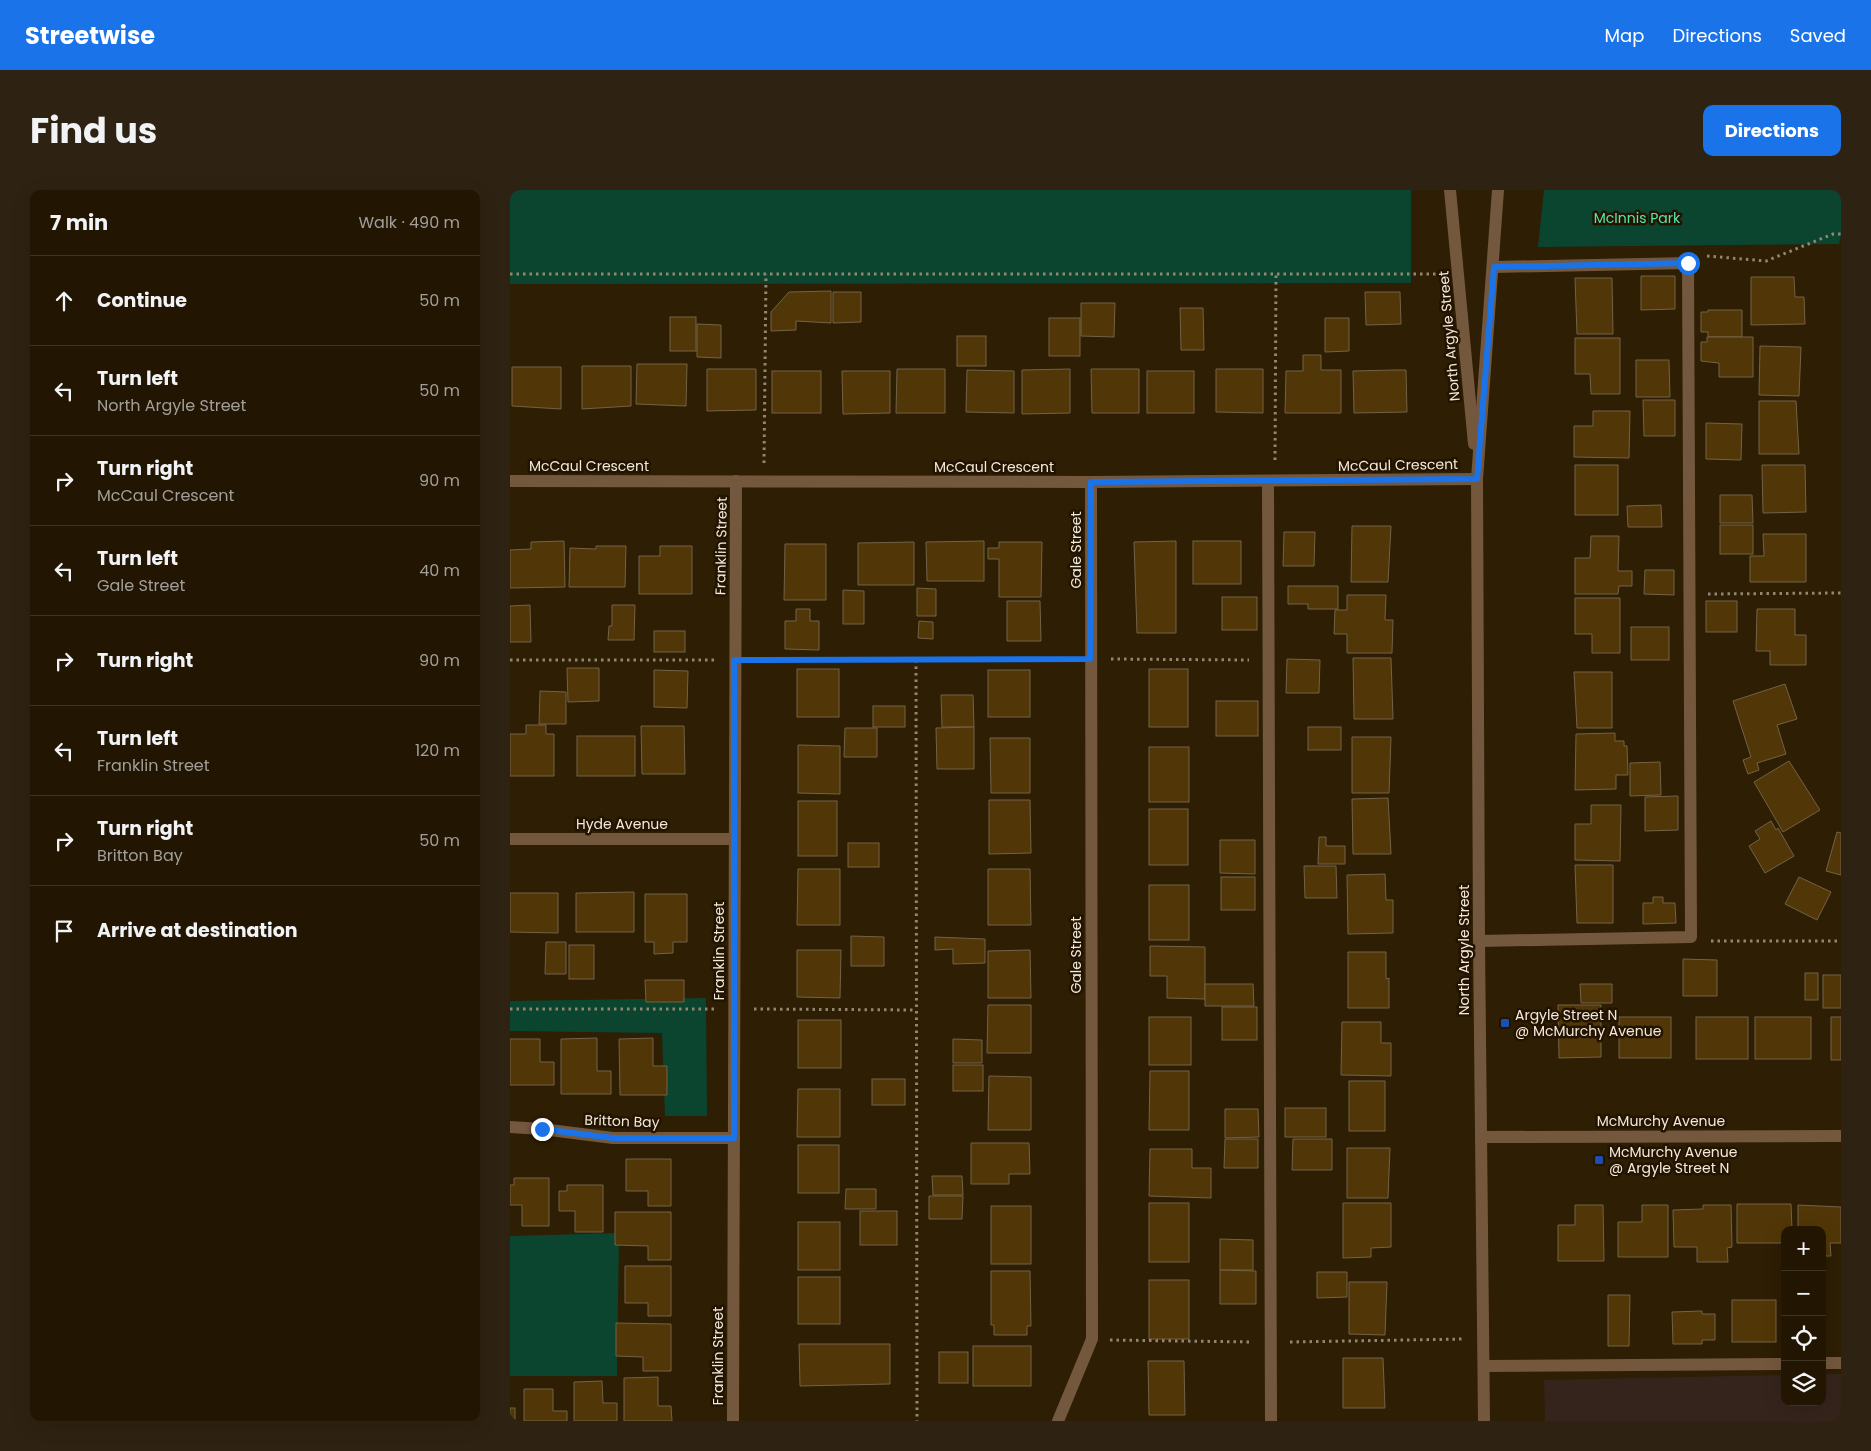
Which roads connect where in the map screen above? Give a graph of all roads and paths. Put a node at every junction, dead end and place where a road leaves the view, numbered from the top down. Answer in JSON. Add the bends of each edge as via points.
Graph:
{"nodes":[{"id":1,"x":1450,"y":190,"type":"edge"},
{"id":2,"x":1498,"y":190,"type":"edge"},
{"id":3,"x":1494,"y":267,"type":"junction"},
{"id":4,"x":510,"y":274,"type":"edge"},
{"id":5,"x":766,"y":274,"type":"junction"},
{"id":6,"x":1276,"y":274,"type":"junction"},
{"id":7,"x":1458,"y":274,"type":"junction"},
{"id":8,"x":1477,"y":479,"type":"junction"},
{"id":9,"x":510,"y":481,"type":"edge"},
{"id":10,"x":736,"y":481,"type":"junction"},
{"id":11,"x":764,"y":481,"type":"junction"},
{"id":12,"x":1091,"y":482,"type":"junction"},
{"id":13,"x":1272,"y":482,"type":"junction"},
{"id":14,"x":1841,"y":593,"type":"edge"},
{"id":15,"x":1690,"y":594,"type":"junction"},
{"id":16,"x":1090,"y":659,"type":"junction"},
{"id":17,"x":510,"y":660,"type":"edge"},
{"id":18,"x":734,"y":660,"type":"junction"},
{"id":19,"x":916,"y":660,"type":"junction"},
{"id":20,"x":1269,"y":660,"type":"junction"},
{"id":21,"x":510,"y":838,"type":"edge"},
{"id":22,"x":734,"y":839,"type":"junction"},
{"id":23,"x":1690,"y":937,"type":"junction"},
{"id":24,"x":1479,"y":941,"type":"junction"},
{"id":25,"x":1841,"y":941,"type":"edge"},
{"id":26,"x":510,"y":1128,"type":"edge"},
{"id":27,"x":1841,"y":1136,"type":"edge"},
{"id":28,"x":1481,"y":1137,"type":"junction"},
{"id":29,"x":734,"y":1138,"type":"junction"},
{"id":30,"x":1826,"y":1363,"type":"edge"},
{"id":31,"x":1841,"y":1363,"type":"edge"},
{"id":32,"x":1781,"y":1364,"type":"edge"},
{"id":33,"x":1484,"y":1366,"type":"junction"},
{"id":34,"x":733,"y":1421,"type":"edge"},
{"id":35,"x":917,"y":1421,"type":"edge"},
{"id":36,"x":1058,"y":1421,"type":"edge"},
{"id":37,"x":1272,"y":1421,"type":"edge"},
{"id":38,"x":1484,"y":1421,"type":"edge"}],
"edges":[{"from":1,"to":7,"type":"street","name":"North Argyle Street"},
{"from":2,"to":3,"type":"street","name":"North Argyle Street"},
{"from":3,"to":8,"type":"street","name":"North Argyle Street"},
{"from":3,"to":15,"type":"street","via":[[1688,263]]},
{"from":4,"to":5,"type":"path"},
{"from":5,"to":6,"type":"path"},
{"from":5,"to":11,"type":"path"},
{"from":6,"to":7,"type":"path"},
{"from":6,"to":13,"type":"path"},
{"from":7,"to":8,"type":"street","name":"North Argyle Street"},
{"from":8,"to":13,"type":"street","name":"McCaul Crescent"},
{"from":8,"to":24,"type":"street","name":"North Argyle Street"},
{"from":9,"to":10,"type":"street","name":"McCaul Crescent"},
{"from":10,"to":11,"type":"street","name":"McCaul Crescent"},
{"from":10,"to":18,"type":"street","name":"Franklin Street"},
{"from":11,"to":12,"type":"street","name":"McCaul Crescent"},
{"from":12,"to":13,"type":"street","name":"McCaul Crescent"},
{"from":12,"to":16,"type":"street","name":"Gale Street"},
{"from":13,"to":20,"type":"street"},
{"from":14,"to":15,"type":"path"},
{"from":15,"to":23,"type":"street"},
{"from":16,"to":19,"type":"path"},
{"from":16,"to":20,"type":"path"},
{"from":16,"to":36,"type":"street","name":"Gale Street","via":[[1092,1339]]},
{"from":17,"to":18,"type":"path"},
{"from":18,"to":19,"type":"path"},
{"from":18,"to":22,"type":"street","name":"Franklin Street"},
{"from":19,"to":35,"type":"path"},
{"from":20,"to":37,"type":"street"},
{"from":21,"to":22,"type":"street","name":"Hyde Avenue"},
{"from":22,"to":29,"type":"street","name":"Franklin Street"},
{"from":23,"to":24,"type":"street"},
{"from":23,"to":25,"type":"path","via":[[1711,941]]},
{"from":24,"to":28,"type":"street","name":"North Argyle Street"},
{"from":26,"to":29,"type":"street","name":"Britton Bay","via":[[613,1138]]},
{"from":27,"to":28,"type":"street","name":"McMurchy Avenue"},
{"from":28,"to":33,"type":"street","name":"North Argyle Street"},
{"from":29,"to":34,"type":"street","name":"Franklin Street"},
{"from":30,"to":31,"type":"street"},
{"from":32,"to":33,"type":"street"},
{"from":33,"to":38,"type":"street","name":"North Argyle Street"}]}
